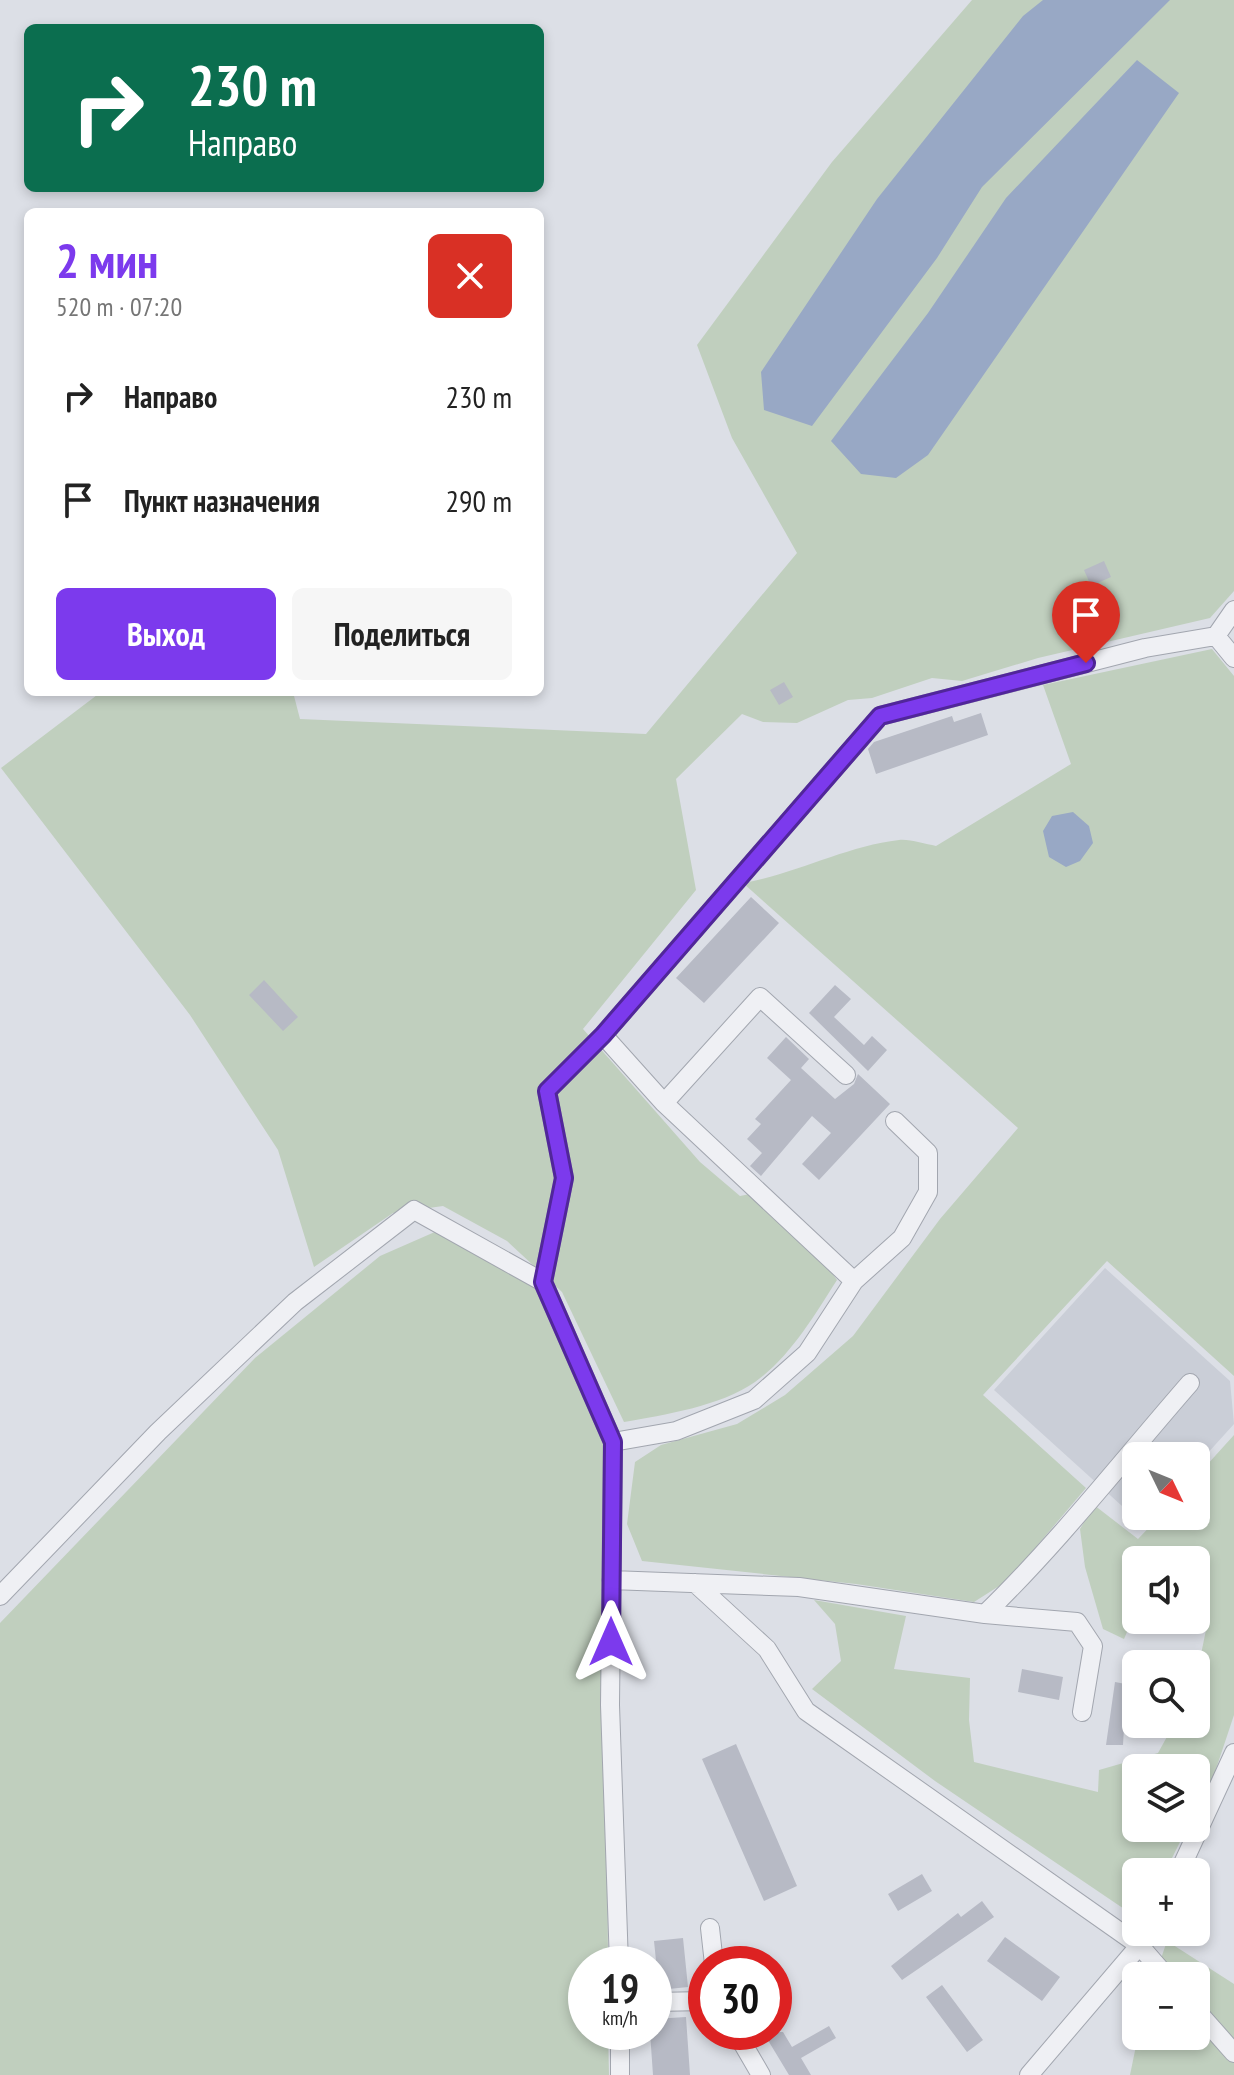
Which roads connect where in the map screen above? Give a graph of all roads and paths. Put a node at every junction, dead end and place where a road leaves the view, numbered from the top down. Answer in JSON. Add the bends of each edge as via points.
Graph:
{"nodes":[{"id":1,"x":1234,"y":610,"type":"edge"},
{"id":2,"x":1216,"y":636,"type":"junction"},
{"id":3,"x":1234,"y":658,"type":"edge"},
{"id":4,"x":603,"y":1035,"type":"junction"},
{"id":5,"x":846,"y":1075,"type":"dead end"},
{"id":6,"x":664,"y":1103,"type":"junction"},
{"id":7,"x":895,"y":1121,"type":"dead end"},
{"id":8,"x":854,"y":1281,"type":"junction"},
{"id":9,"x":543,"y":1282,"type":"junction"},
{"id":10,"x":1190,"y":1383,"type":"dead end"},
{"id":11,"x":613,"y":1442,"type":"junction"},
{"id":12,"x":611,"y":1580,"type":"junction"},
{"id":13,"x":695,"y":1583,"type":"junction"},
{"id":14,"x":0,"y":1596,"type":"edge"},
{"id":15,"x":985,"y":1614,"type":"junction"},
{"id":16,"x":1082,"y":1712,"type":"dead end"},
{"id":17,"x":1234,"y":1753,"type":"edge"},
{"id":18,"x":1185,"y":1858,"type":"edge"},
{"id":19,"x":1122,"y":1924,"type":"edge"},
{"id":20,"x":710,"y":1928,"type":"dead end"},
{"id":21,"x":618,"y":1946,"type":"edge"},
{"id":22,"x":712,"y":1946,"type":"edge"},
{"id":23,"x":1139,"y":1946,"type":"edge"},
{"id":24,"x":1210,"y":2026,"type":"edge"},
{"id":25,"x":620,"y":2050,"type":"edge"},
{"id":26,"x":746,"y":2050,"type":"edge"},
{"id":27,"x":1234,"y":2053,"type":"edge"},
{"id":28,"x":620,"y":2075,"type":"edge"},
{"id":29,"x":761,"y":2075,"type":"edge"},
{"id":30,"x":1029,"y":2075,"type":"edge"}],
"edges":[{"from":1,"to":2,"type":"street"},
{"from":2,"to":3,"type":"street"},
{"from":2,"to":4,"type":"street","via":[[1145,648],[880,716]]},
{"from":4,"to":6,"type":"street"},
{"from":4,"to":9,"type":"street","via":[[547,1091],[564,1178]]},
{"from":5,"to":6,"type":"street","via":[[760,997]]},
{"from":6,"to":8,"type":"street"},
{"from":7,"to":8,"type":"street","via":[[928,1153],[928,1192],[902,1238]]},
{"from":8,"to":11,"type":"street","via":[[807,1353],[754,1400],[676,1431]]},
{"from":9,"to":11,"type":"street"},
{"from":9,"to":14,"type":"street","via":[[414,1210],[295,1302],[158,1432]]},
{"from":10,"to":15,"type":"street","via":[[1043,1558]]},
{"from":11,"to":12,"type":"street"},
{"from":12,"to":13,"type":"street"},
{"from":12,"to":21,"type":"street"},
{"from":13,"to":15,"type":"street","via":[[799,1587]]},
{"from":13,"to":19,"type":"street","via":[[767,1649],[806,1711]]},
{"from":15,"to":16,"type":"street","via":[[1077,1622],[1093,1646]]},
{"from":17,"to":18,"type":"street"},
{"from":20,"to":22,"type":"street"},
{"from":23,"to":30,"type":"street"},
{"from":24,"to":27,"type":"street"},
{"from":25,"to":28,"type":"street"},
{"from":26,"to":29,"type":"street"}]}
